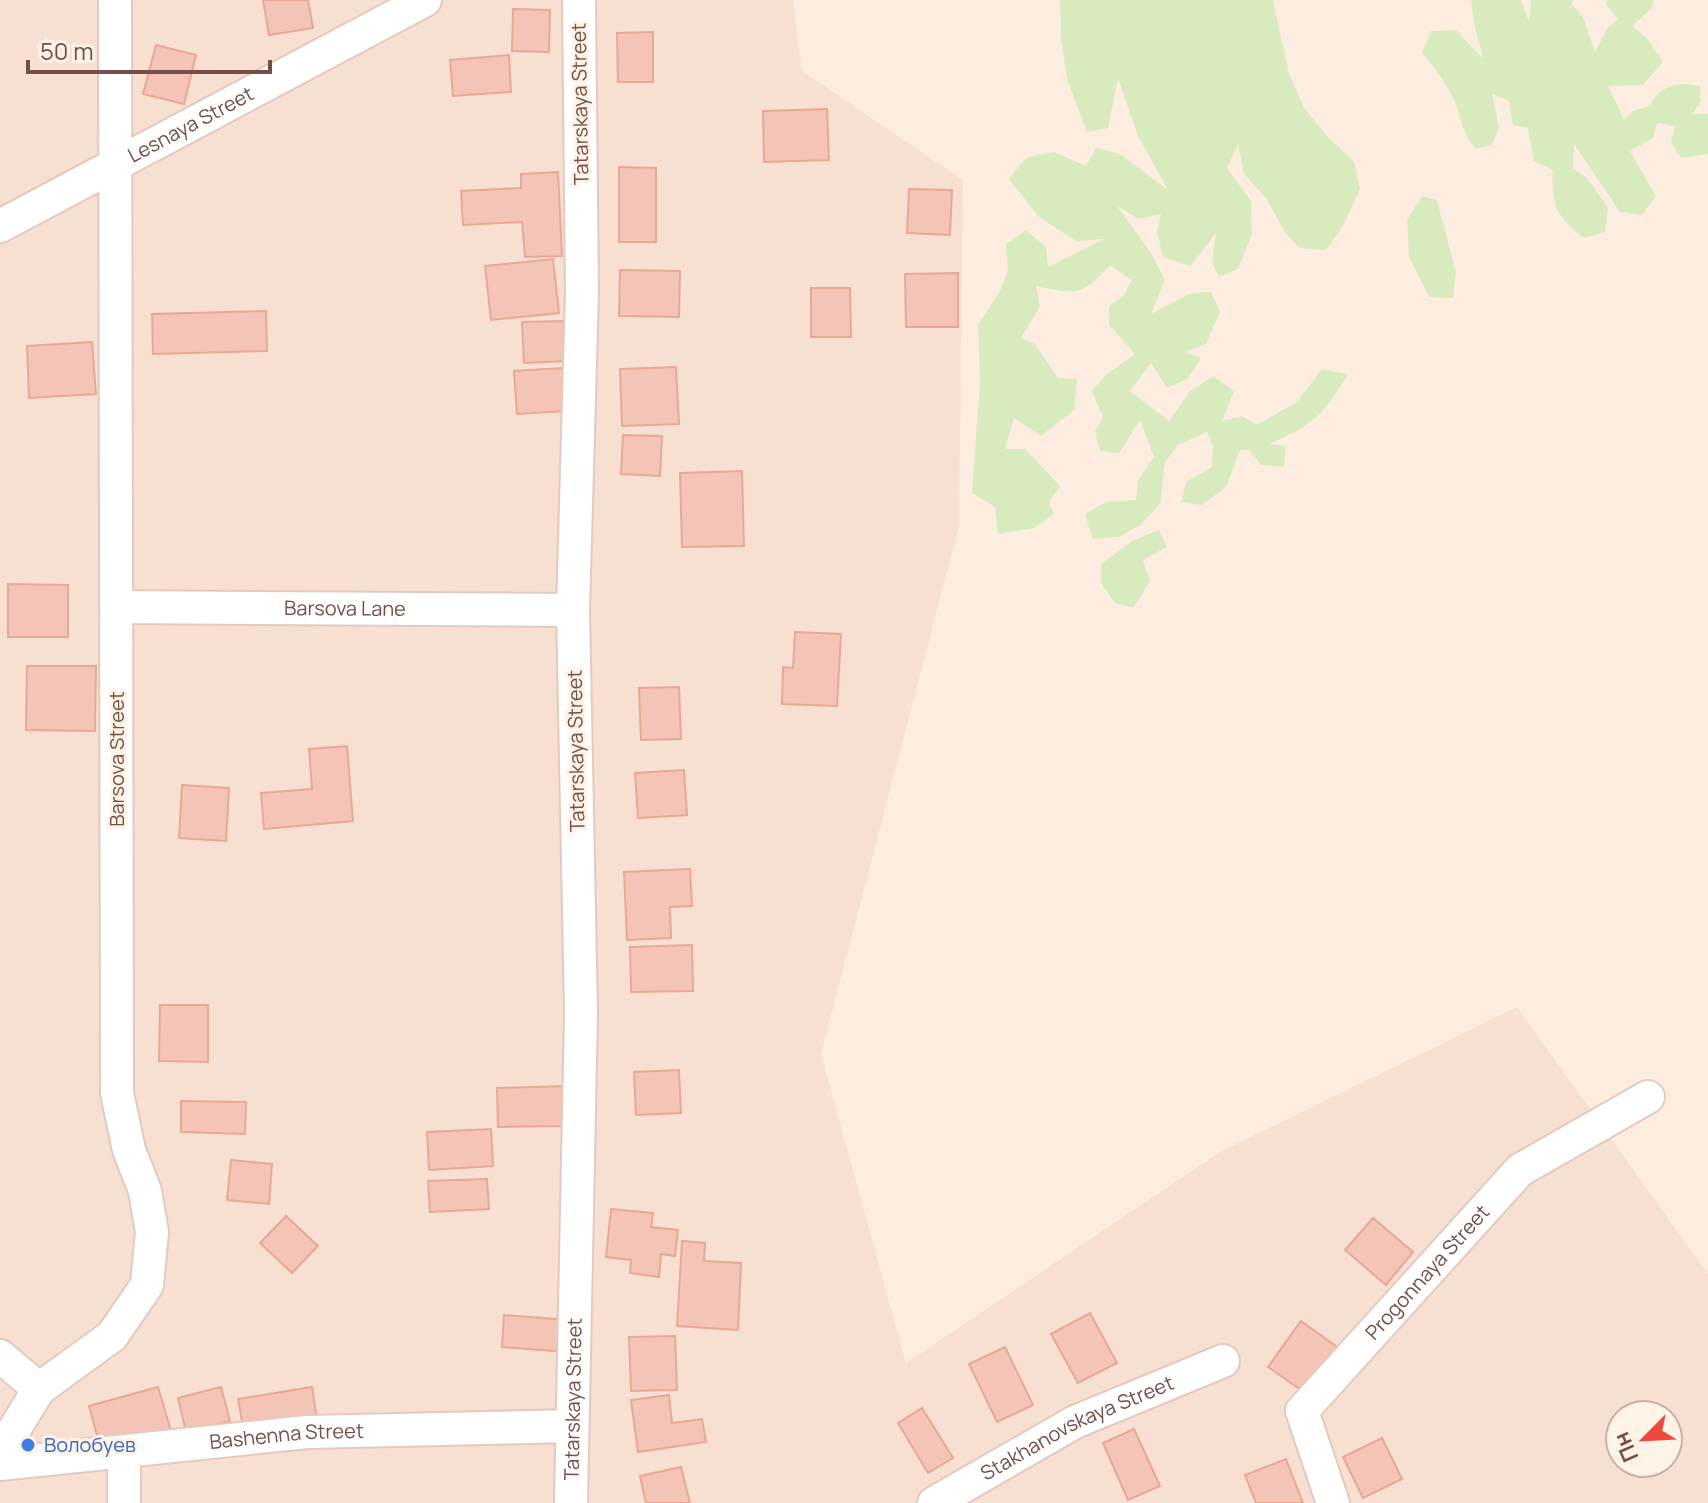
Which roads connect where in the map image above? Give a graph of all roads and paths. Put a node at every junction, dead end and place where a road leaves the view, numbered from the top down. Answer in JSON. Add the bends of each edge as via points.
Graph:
{"nodes":[{"id":1,"x":115,"y":0,"type":"edge"},
{"id":2,"x":425,"y":0,"type":"edge"},
{"id":3,"x":579,"y":0,"type":"edge"},
{"id":4,"x":114,"y":165,"type":"junction"},
{"id":5,"x":0,"y":226,"type":"edge"},
{"id":6,"x":117,"y":607,"type":"junction"},
{"id":7,"x":573,"y":610,"type":"junction"},
{"id":8,"x":1648,"y":1097,"type":"dead end"},
{"id":9,"x":0,"y":1356,"type":"edge"},
{"id":10,"x":1223,"y":1361,"type":"dead end"},
{"id":11,"x":39,"y":1389,"type":"junction"},
{"id":12,"x":572,"y":1426,"type":"junction"},
{"id":13,"x":124,"y":1451,"type":"junction"},
{"id":14,"x":0,"y":1453,"type":"edge"},
{"id":15,"x":0,"y":1464,"type":"edge"},
{"id":16,"x":124,"y":1503,"type":"edge"},
{"id":17,"x":571,"y":1503,"type":"edge"},
{"id":18,"x":934,"y":1503,"type":"edge"},
{"id":19,"x":1333,"y":1503,"type":"edge"}],
"edges":[{"from":1,"to":4,"type":"street","name":"Barsova Street"},
{"from":2,"to":4,"type":"street","name":"Lesnaya Street"},
{"from":3,"to":7,"type":"street","name":"Tatarskaya Street","via":[[582,293]]},
{"from":4,"to":5,"type":"street","name":"Lesnaya Street"},
{"from":4,"to":6,"type":"street","name":"Barsova Street"},
{"from":6,"to":7,"type":"street","name":"Barsova Lane"},
{"from":6,"to":11,"type":"street","name":"Barsova Street","via":[[117,1093],[152,1232],[147,1285],[112,1336]]},
{"from":7,"to":12,"type":"street","name":"Tatarskaya Street","via":[[581,1012]]},
{"from":8,"to":19,"type":"street","name":"Progonnaya Street","via":[[1520,1170],[1302,1411]]},
{"from":9,"to":11,"type":"street"},
{"from":10,"to":18,"type":"street","name":"Stakhanovskaya Street","via":[[1075,1422]]},
{"from":11,"to":14,"type":"street","name":"Barsova Street"},
{"from":12,"to":13,"type":"street","name":"Bashenna Street","via":[[307,1432]]},
{"from":12,"to":17,"type":"street","name":"Tatarskaya Street"},
{"from":13,"to":15,"type":"street","name":"Bashenna Street"},
{"from":13,"to":16,"type":"street"}]}
